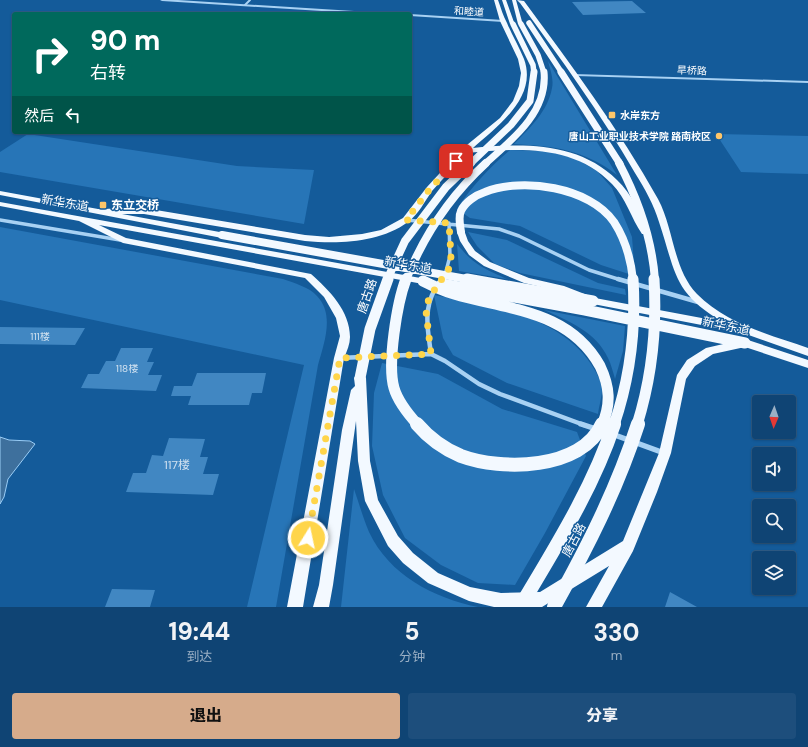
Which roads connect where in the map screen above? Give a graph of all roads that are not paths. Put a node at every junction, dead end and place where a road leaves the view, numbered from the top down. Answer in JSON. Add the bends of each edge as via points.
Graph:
{"nodes":[{"id":1,"x":162,"y":0,"type":"edge"},
{"id":2,"x":250,"y":0,"type":"edge"},
{"id":3,"x":496,"y":0,"type":"edge"},
{"id":4,"x":504,"y":0,"type":"edge"},
{"id":5,"x":514,"y":0,"type":"edge"},
{"id":6,"x":518,"y":0,"type":"edge"},
{"id":7,"x":245,"y":5,"type":"junction"},
{"id":8,"x":355,"y":12,"type":"edge"},
{"id":9,"x":412,"y":16,"type":"edge"},
{"id":10,"x":503,"y":21,"type":"junction"},
{"id":11,"x":521,"y":24,"type":"junction"},
{"id":12,"x":576,"y":75,"type":"junction"},
{"id":13,"x":808,"y":82,"type":"edge"},
{"id":14,"x":465,"y":151,"type":"junction"},
{"id":15,"x":0,"y":193,"type":"edge"},
{"id":16,"x":0,"y":204,"type":"edge"},
{"id":17,"x":101,"y":211,"type":"junction"},
{"id":18,"x":0,"y":220,"type":"edge"},
{"id":19,"x":82,"y":220,"type":"junction"},
{"id":20,"x":406,"y":220,"type":"junction"},
{"id":21,"x":449,"y":223,"type":"junction"},
{"id":22,"x":648,"y":237,"type":"junction"},
{"id":23,"x":123,"y":240,"type":"junction"},
{"id":24,"x":423,"y":281,"type":"junction"},
{"id":25,"x":593,"y":301,"type":"junction"},
{"id":26,"x":700,"y":303,"type":"junction"},
{"id":27,"x":744,"y":330,"type":"junction"},
{"id":28,"x":746,"y":343,"type":"junction"},
{"id":29,"x":808,"y":352,"type":"edge"},
{"id":30,"x":431,"y":354,"type":"junction"},
{"id":31,"x":340,"y":358,"type":"junction"},
{"id":32,"x":808,"y":364,"type":"edge"},
{"id":33,"x":360,"y":378,"type":"junction"},
{"id":34,"x":665,"y":453,"type":"junction"},
{"id":35,"x":628,"y":546,"type":"junction"},
{"id":36,"x":295,"y":607,"type":"edge"},
{"id":37,"x":321,"y":607,"type":"edge"},
{"id":38,"x":520,"y":607,"type":"edge"},
{"id":39,"x":554,"y":607,"type":"edge"},
{"id":40,"x":594,"y":607,"type":"edge"}],
"edges":[{"from":1,"to":7,"type":"street"},
{"from":2,"to":7,"type":"street"},
{"from":3,"to":10,"type":"main road"},
{"from":4,"to":11,"type":"main road","name":"唐古路"},
{"from":5,"to":11,"type":"main road"},
{"from":5,"to":11,"type":"main road","name":"唐古路"},
{"from":6,"to":12,"type":"main road"},
{"from":7,"to":8,"type":"street"},
{"from":9,"to":10,"type":"street","name":"和睦道"},
{"from":10,"to":14,"type":"main road","via":[[521,59],[524,73],[522,86],[516,101],[502,119]]},
{"from":11,"to":22,"type":"main road","name":"唐古路","bridge":true,"via":[[604,137],[638,201]]},
{"from":11,"to":24,"type":"main road","bridge":true,"via":[[540,59],[544,72],[544,89],[537,107],[524,126],[463,185],[424,240],[405,283],[399,305],[391,363],[393,386],[416,425],[436,443],[459,455],[485,463],[520,466],[549,461],[576,451],[601,429],[608,412],[610,397],[606,381],[588,348],[578,337],[564,328],[514,307],[455,294]]},
{"from":11,"to":33,"type":"main road","name":"唐古路","bridge":true,"via":[[533,65],[534,78],[530,101],[511,125],[446,187],[405,241],[385,285],[370,329]]},
{"from":12,"to":13,"type":"street","name":"旱桥路"},
{"from":12,"to":26,"type":"main road","via":[[656,203],[679,272],[687,289]]},
{"from":14,"to":20,"type":"main road"},
{"from":14,"to":22,"type":"main road","via":[[495,148],[544,149],[562,152],[589,162],[615,182]]},
{"from":15,"to":17,"type":"main road","name":"新华东道"},
{"from":16,"to":19,"type":"main road","name":"新华东道"},
{"from":17,"to":20,"type":"main road","via":[[144,211],[329,240],[362,238],[384,232]]},
{"from":17,"to":25,"type":"main road","name":"新华东道","bridge":true},
{"from":18,"to":23,"type":"street"},
{"from":19,"to":23,"type":"main road"},
{"from":19,"to":24,"type":"main road","name":"新华东道","bridge":true},
{"from":20,"to":21,"type":"street"},
{"from":21,"to":26,"type":"street","via":[[500,229],[589,270]]},
{"from":21,"to":30,"type":"street","via":[[450,267],[429,298],[426,311]]},
{"from":22,"to":39,"type":"main road","name":"唐古路","bridge":true,"via":[[656,302],[654,341],[646,395],[617,484]]},
{"from":23,"to":31,"type":"main road","via":[[308,276],[326,292],[342,317],[345,337]]},
{"from":24,"to":28,"type":"main road","name":"新华东道","bridge":true,"via":[[585,310]]},
{"from":25,"to":27,"type":"main road","name":"新华东道","bridge":true},
{"from":25,"to":38,"type":"main road","bridge":true,"via":[[561,288],[527,281],[487,264],[472,253],[464,241],[459,220],[462,209],[477,196],[504,187],[543,186],[574,194],[603,210],[613,221],[632,267],[633,338],[623,394],[608,444],[570,522]]},
{"from":26,"to":27,"type":"main road"},
{"from":27,"to":29,"type":"main road","name":"新华东道"},
{"from":28,"to":32,"type":"main road","name":"新华东道"},
{"from":28,"to":34,"type":"main road","via":[[710,352],[690,363],[681,378]]},
{"from":30,"to":31,"type":"street"},
{"from":30,"to":34,"type":"street","via":[[500,394]]},
{"from":31,"to":36,"type":"main road"},
{"from":33,"to":35,"type":"main road","via":[[364,462],[372,501],[393,541],[408,558],[433,578],[469,594],[501,601],[542,599]]},
{"from":33,"to":37,"type":"main road","name":"唐古路","via":[[348,430]]},
{"from":34,"to":35,"type":"main road"},
{"from":35,"to":40,"type":"main road"}]}
